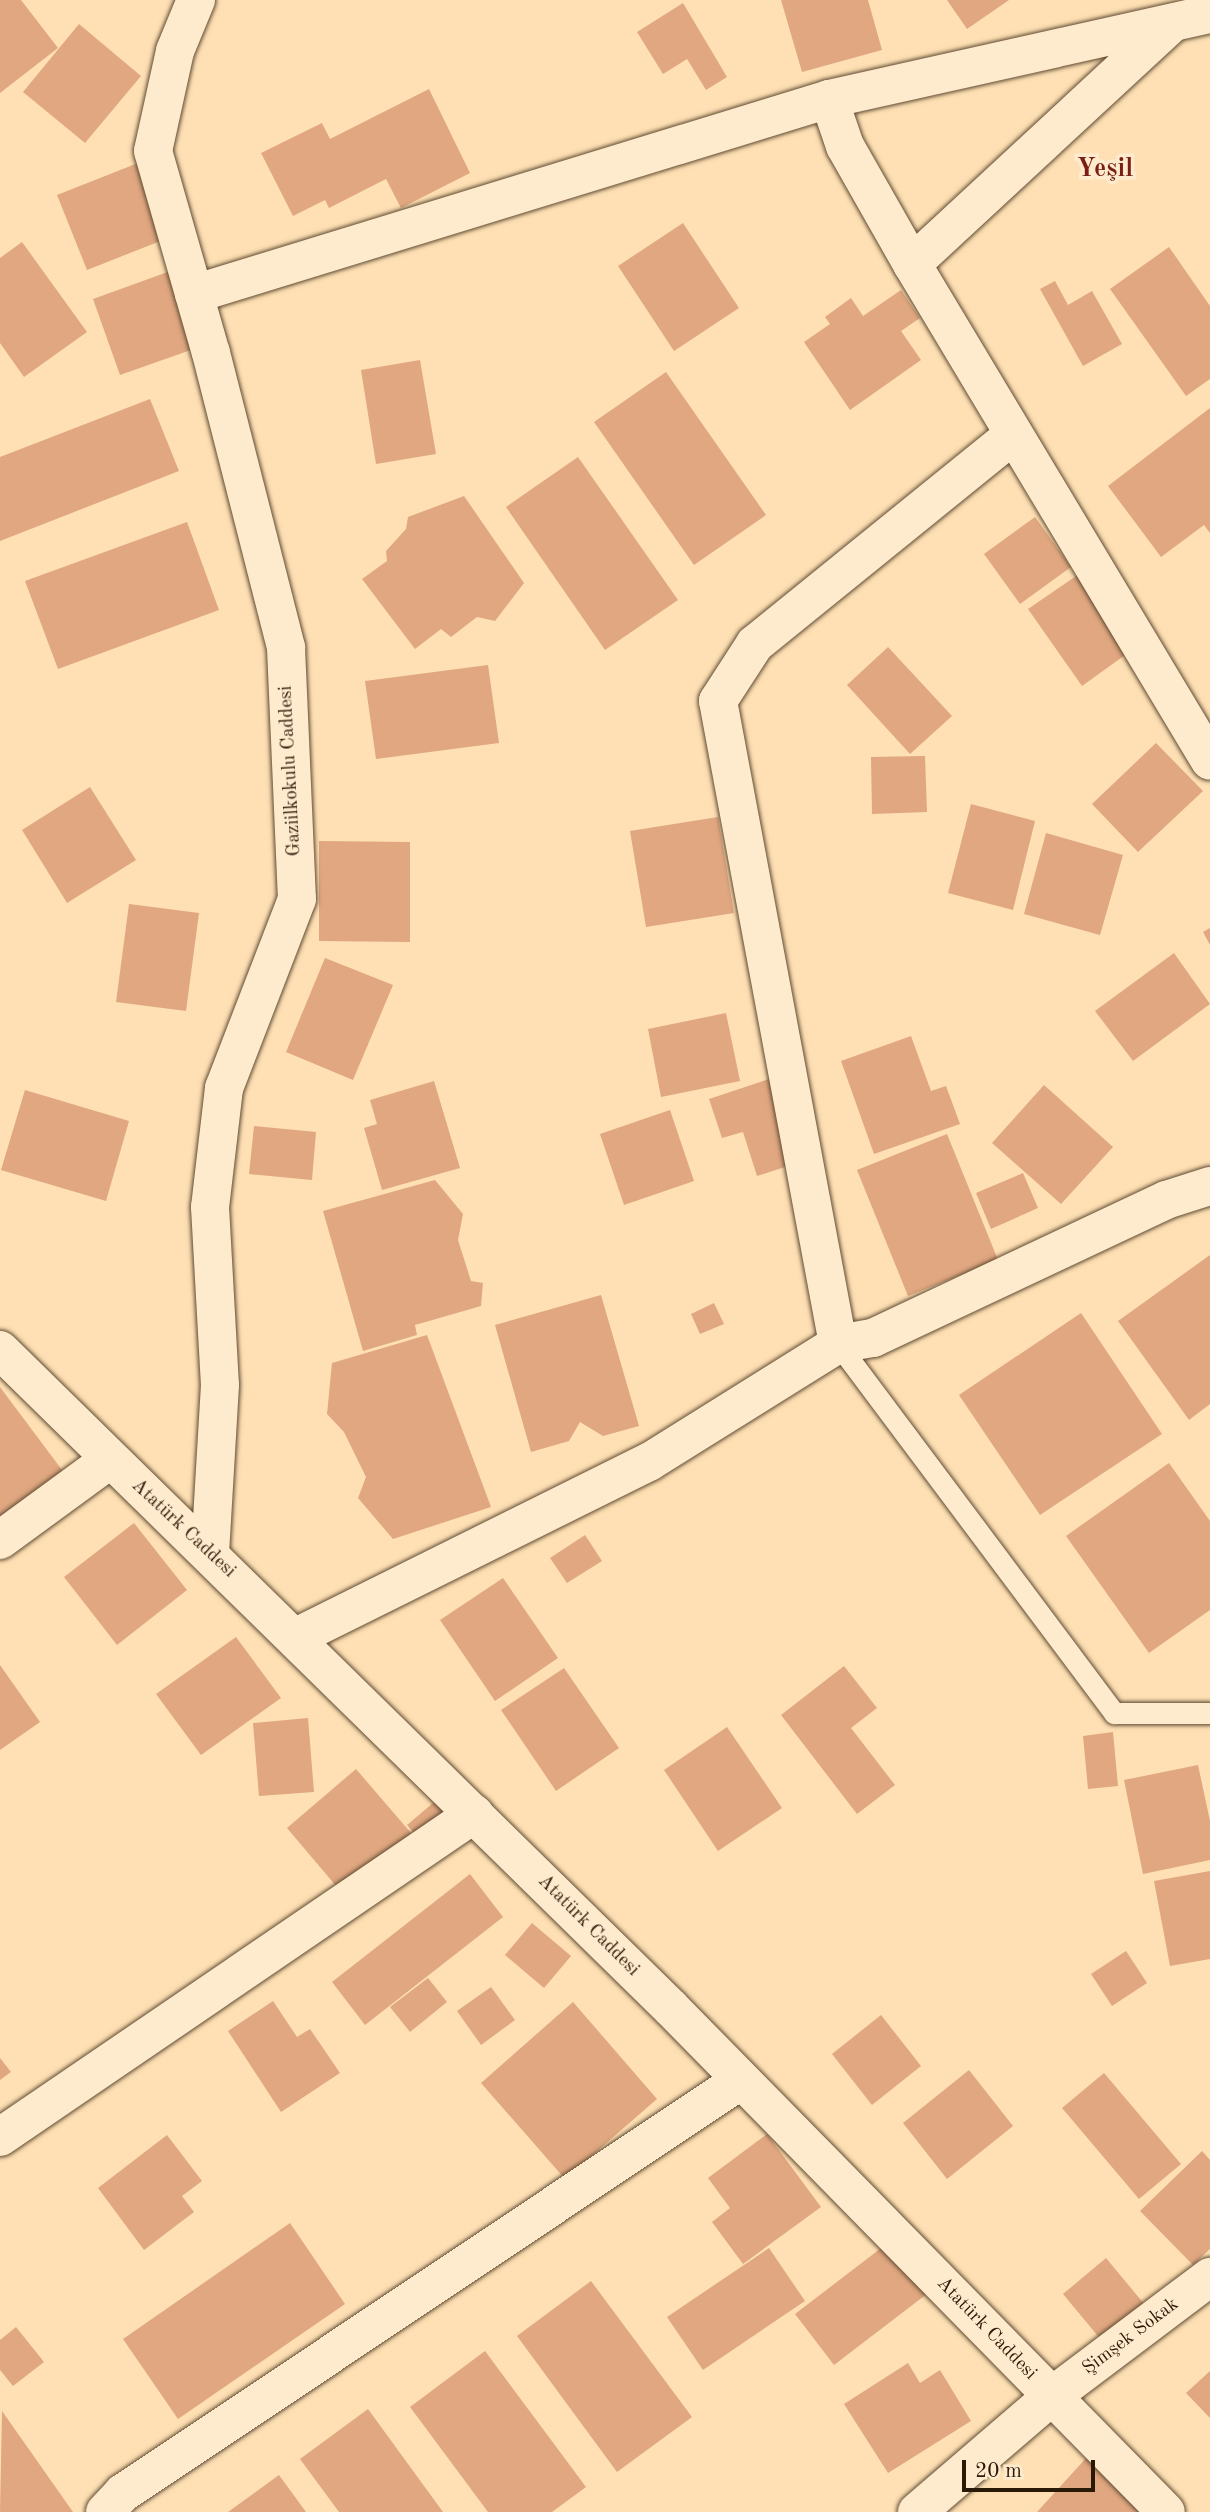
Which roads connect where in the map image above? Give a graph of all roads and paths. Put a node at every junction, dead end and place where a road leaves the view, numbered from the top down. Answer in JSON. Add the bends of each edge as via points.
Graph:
{"nodes":[{"id":1,"x":196,"y":0,"type":"edge"},
{"id":2,"x":1210,"y":14,"type":"edge"},
{"id":3,"x":1173,"y":22,"type":"junction"},
{"id":4,"x":829,"y":99,"type":"junction"},
{"id":5,"x":912,"y":264,"type":"junction"},
{"id":6,"x":194,"y":294,"type":"junction"},
{"id":7,"x":1012,"y":436,"type":"junction"},
{"id":8,"x":1210,"y":761,"type":"edge"},
{"id":9,"x":1210,"y":1186,"type":"edge"},
{"id":10,"x":838,"y":1344,"type":"junction"},
{"id":11,"x":0,"y":1350,"type":"edge"},
{"id":12,"x":108,"y":1461,"type":"junction"},
{"id":13,"x":0,"y":1540,"type":"edge"},
{"id":14,"x":210,"y":1551,"type":"junction"},
{"id":15,"x":296,"y":1637,"type":"junction"},
{"id":16,"x":1210,"y":1713,"type":"edge"},
{"id":17,"x":474,"y":1814,"type":"junction"},
{"id":18,"x":741,"y":2080,"type":"junction"},
{"id":19,"x":0,"y":2137,"type":"edge"},
{"id":20,"x":1210,"y":2277,"type":"edge"},
{"id":21,"x":1052,"y":2396,"type":"junction"},
{"id":22,"x":105,"y":2512,"type":"edge"},
{"id":23,"x":917,"y":2512,"type":"edge"},
{"id":24,"x":1166,"y":2512,"type":"edge"}],
"edges":[{"from":1,"to":6,"type":"street","name":"Gaziilkokulu Caddesi","via":[[175,51],[153,151]]},
{"from":2,"to":3,"type":"street"},
{"from":3,"to":4,"type":"street"},
{"from":3,"to":5,"type":"street"},
{"from":4,"to":5,"type":"street","via":[[845,146]]},
{"from":4,"to":6,"type":"street"},
{"from":5,"to":7,"type":"street"},
{"from":6,"to":14,"type":"street","name":"Gaziilkokulu Caddesi","via":[[286,648],[297,899],[224,1087],[210,1207],[220,1385]]},
{"from":7,"to":8,"type":"street"},
{"from":7,"to":10,"type":"street","via":[[755,645],[718,701]]},
{"from":9,"to":10,"type":"street","via":[[1166,1200],[873,1338]]},
{"from":10,"to":15,"type":"street","via":[[649,1462]]},
{"from":10,"to":16,"type":"lane","via":[[1114,1713]]},
{"from":11,"to":12,"type":"street","name":"Atatürk Caddesi"},
{"from":12,"to":13,"type":"street"},
{"from":12,"to":14,"type":"street","name":"Atatürk Caddesi"},
{"from":14,"to":15,"type":"street","name":"Atatürk Caddesi"},
{"from":15,"to":17,"type":"street","name":"Atatürk Caddesi"},
{"from":17,"to":18,"type":"street","name":"Atatürk Caddesi"},
{"from":17,"to":19,"type":"street"},
{"from":18,"to":21,"type":"street","name":"Atatürk Caddesi"},
{"from":18,"to":22,"type":"street","via":[[123,2493]]},
{"from":20,"to":21,"type":"street","name":"Şimşek Sokak"},
{"from":21,"to":23,"type":"street","name":"Şimşek Sokak"},
{"from":21,"to":24,"type":"street","name":"Atatürk Caddesi"}]}
